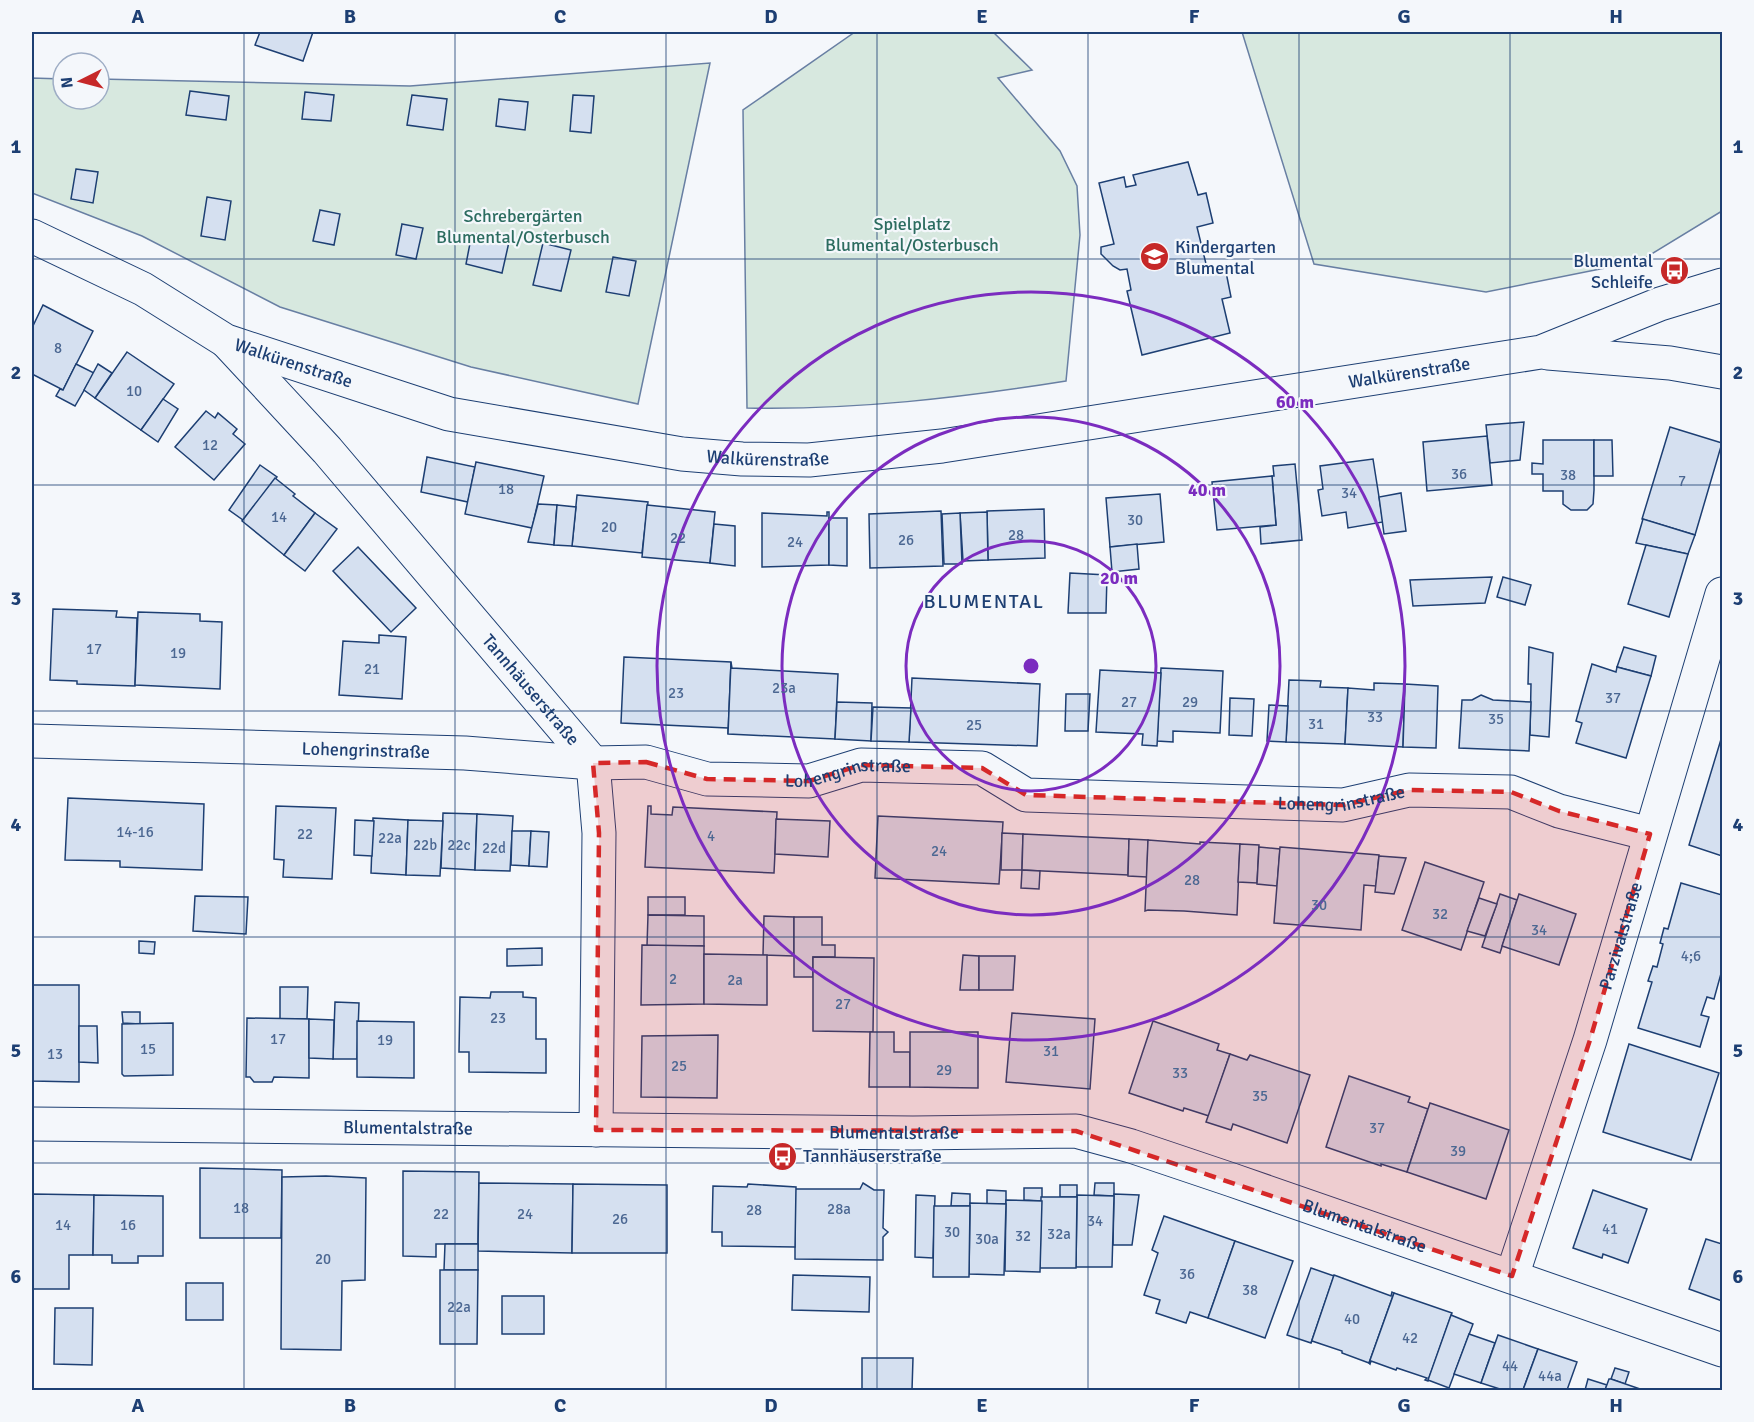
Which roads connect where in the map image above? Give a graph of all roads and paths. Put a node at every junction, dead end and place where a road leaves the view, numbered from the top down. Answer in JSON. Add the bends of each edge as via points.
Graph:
{"nodes":[{"id":1,"x":32,"y":236,"type":"edge"},
{"id":2,"x":1722,"y":285,"type":"edge"},
{"id":3,"x":1660,"y":304,"type":"junction"},
{"id":4,"x":226,"y":341,"type":"junction"},
{"id":5,"x":1540,"y":352,"type":"junction"},
{"id":6,"x":1670,"y":363,"type":"junction"},
{"id":7,"x":1722,"y":372,"type":"edge"},
{"id":8,"x":1722,"y":594,"type":"edge"},
{"id":9,"x":32,"y":741,"type":"edge"},
{"id":10,"x":593,"y":763,"type":"junction"},
{"id":11,"x":1650,"y":834,"type":"junction"},
{"id":12,"x":32,"y":1124,"type":"edge"},
{"id":13,"x":596,"y":1130,"type":"junction"},
{"id":14,"x":1512,"y":1276,"type":"junction"},
{"id":15,"x":1722,"y":1350,"type":"edge"}],
"edges":[{"from":1,"to":4,"type":"street","name":"Walkürenstraße","via":[[143,289]]},
{"from":2,"to":3,"type":"street","name":"Walkürenstraße"},
{"from":3,"to":5,"type":"street","name":"Walkürenstraße"},
{"from":3,"to":6,"type":"street","via":[[1648,318],[1646,337],[1654,353]]},
{"from":4,"to":5,"type":"street","name":"Walkürenstraße","via":[[449,414],[682,454],[809,460],[942,446]]},
{"from":4,"to":10,"type":"street","name":"Tannhäuserstraße","via":[[327,450]]},
{"from":5,"to":6,"type":"street","name":"Walkürenstraße"},
{"from":6,"to":7,"type":"street","name":"Walkürenstraße"},
{"from":8,"to":11,"type":"street","name":"Parzivalstraße"},
{"from":9,"to":10,"type":"street","name":"Lohengrinstraße","via":[[465,753]]},
{"from":10,"to":11,"type":"street","name":"Lohengrinstraße","via":[[646,762],[707,779],[809,781],[861,765],[982,768],[1026,795],[1343,805],[1409,790],[1511,792],[1559,811]]},
{"from":10,"to":13,"type":"street","name":"Tannhäuserstraße","via":[[599,833]]},
{"from":11,"to":14,"type":"street","name":"Parzivalstraße","via":[[1590,1040]]},
{"from":12,"to":13,"type":"street","name":"Blumentalstraße"},
{"from":13,"to":14,"type":"street","name":"Blumentalstraße","via":[[1076,1131],[1131,1146]]},
{"from":14,"to":15,"type":"street","name":"Blumentalstraße"}]}
